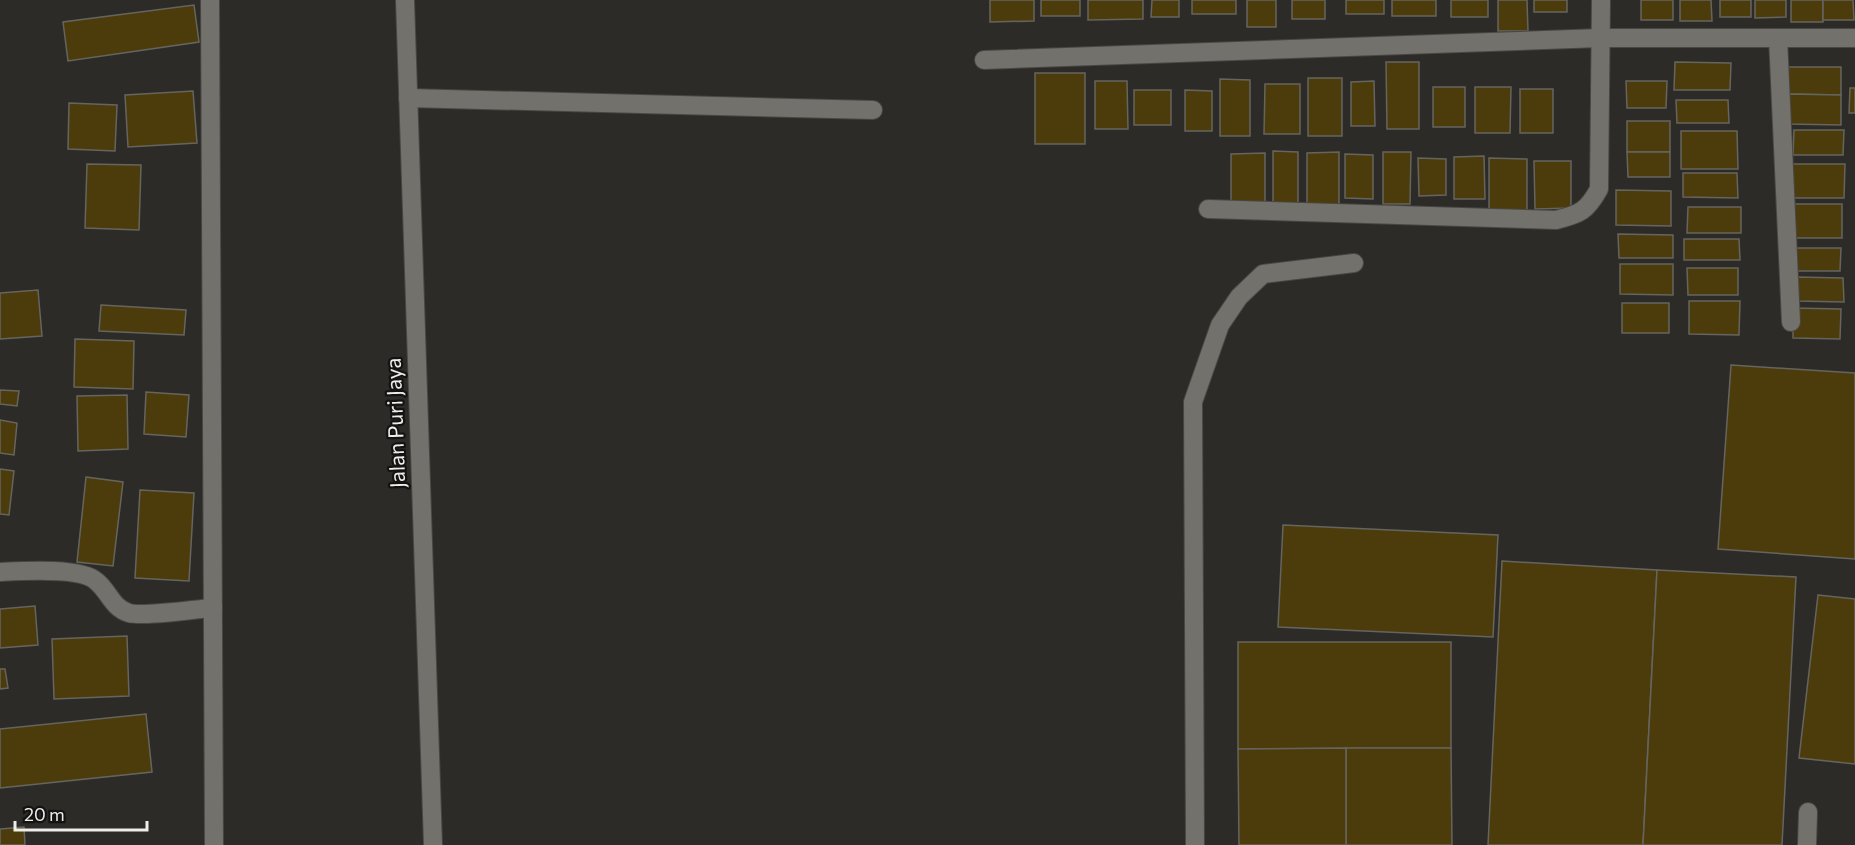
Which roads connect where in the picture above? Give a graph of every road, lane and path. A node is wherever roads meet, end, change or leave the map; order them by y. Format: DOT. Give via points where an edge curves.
graph roads {
  1 [pos="210,0"];
  2 [pos="405,0"];
  3 [pos="1601,0"];
  4 [pos="1600,38"];
  5 [pos="1855,38"];
  6 [pos="1778,39"];
  7 [pos="984,60"];
  8 [pos="408,98"];
  9 [pos="873,110"];
  10 [pos="1208,209"];
  11 [pos="1354,263"];
  12 [pos="1791,322"];
  13 [pos="0,572"];
  14 [pos="213,608"];
  15 [pos="1808,812"];
  16 [pos="214,845"];
  17 [pos="433,845"];
  18 [pos="1195,845"];
  19 [pos="1806,845"];
  1 -- 14 [label="street"];
  2 -- 8 [label="street, Jalan Puri Jaya"];
  3 -- 4 [label="street"];
  4 -- 6 [label="street"];
  4 -- 7 [label="street"];
  4 -- 10 [label="street" via="1599,189 1590,206 1576,215 1556,220"];
  5 -- 6 [label="street"];
  6 -- 12 [label="street"];
  8 -- 9 [label="street"];
  8 -- 17 [label="street, Jalan Puri Jaya"];
  11 -- 18 [label="street" via="1263,274 1239,297 1220,325 1193,402"];
  13 -- 14 [label="street" via="81,573 96,580 119,609 132,614"];
  14 -- 16 [label="street"];
  15 -- 19 [label="street"];
}
